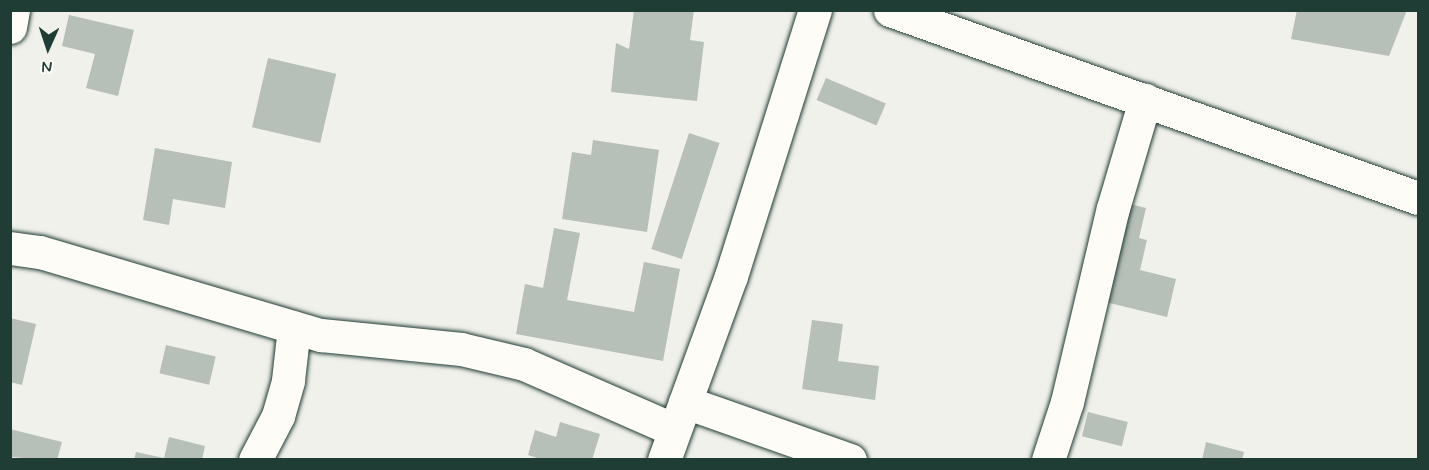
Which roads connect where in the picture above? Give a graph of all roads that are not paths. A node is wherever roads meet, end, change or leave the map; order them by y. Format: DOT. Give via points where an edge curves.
graph roads {
  1 [pos="13,10"];
  2 [pos="815,10"];
  3 [pos="890,10"];
  4 [pos="10,27"];
  5 [pos="1145,100"];
  6 [pos="1419,198"];
  7 [pos="10,248"];
  8 [pos="294,327"];
  9 [pos="674,430"];
  10 [pos="255,459"];
  11 [pos="850,459"];
  12 [pos="1048,459"];
  1 -- 4 [label="street"];
  2 -- 9 [label="street" via="731,276"];
  3 -- 5 [label="street"];
  5 -- 6 [label="street"];
  5 -- 12 [label="street" via="1113,208 1067,402"];
  7 -- 8 [label="street" via="40,252"];
  8 -- 9 [label="street" via="321,335 461,350 524,363"];
  8 -- 10 [label="street" via="288,380 278,416"];
  9 -- 11 [label="street"];
}
